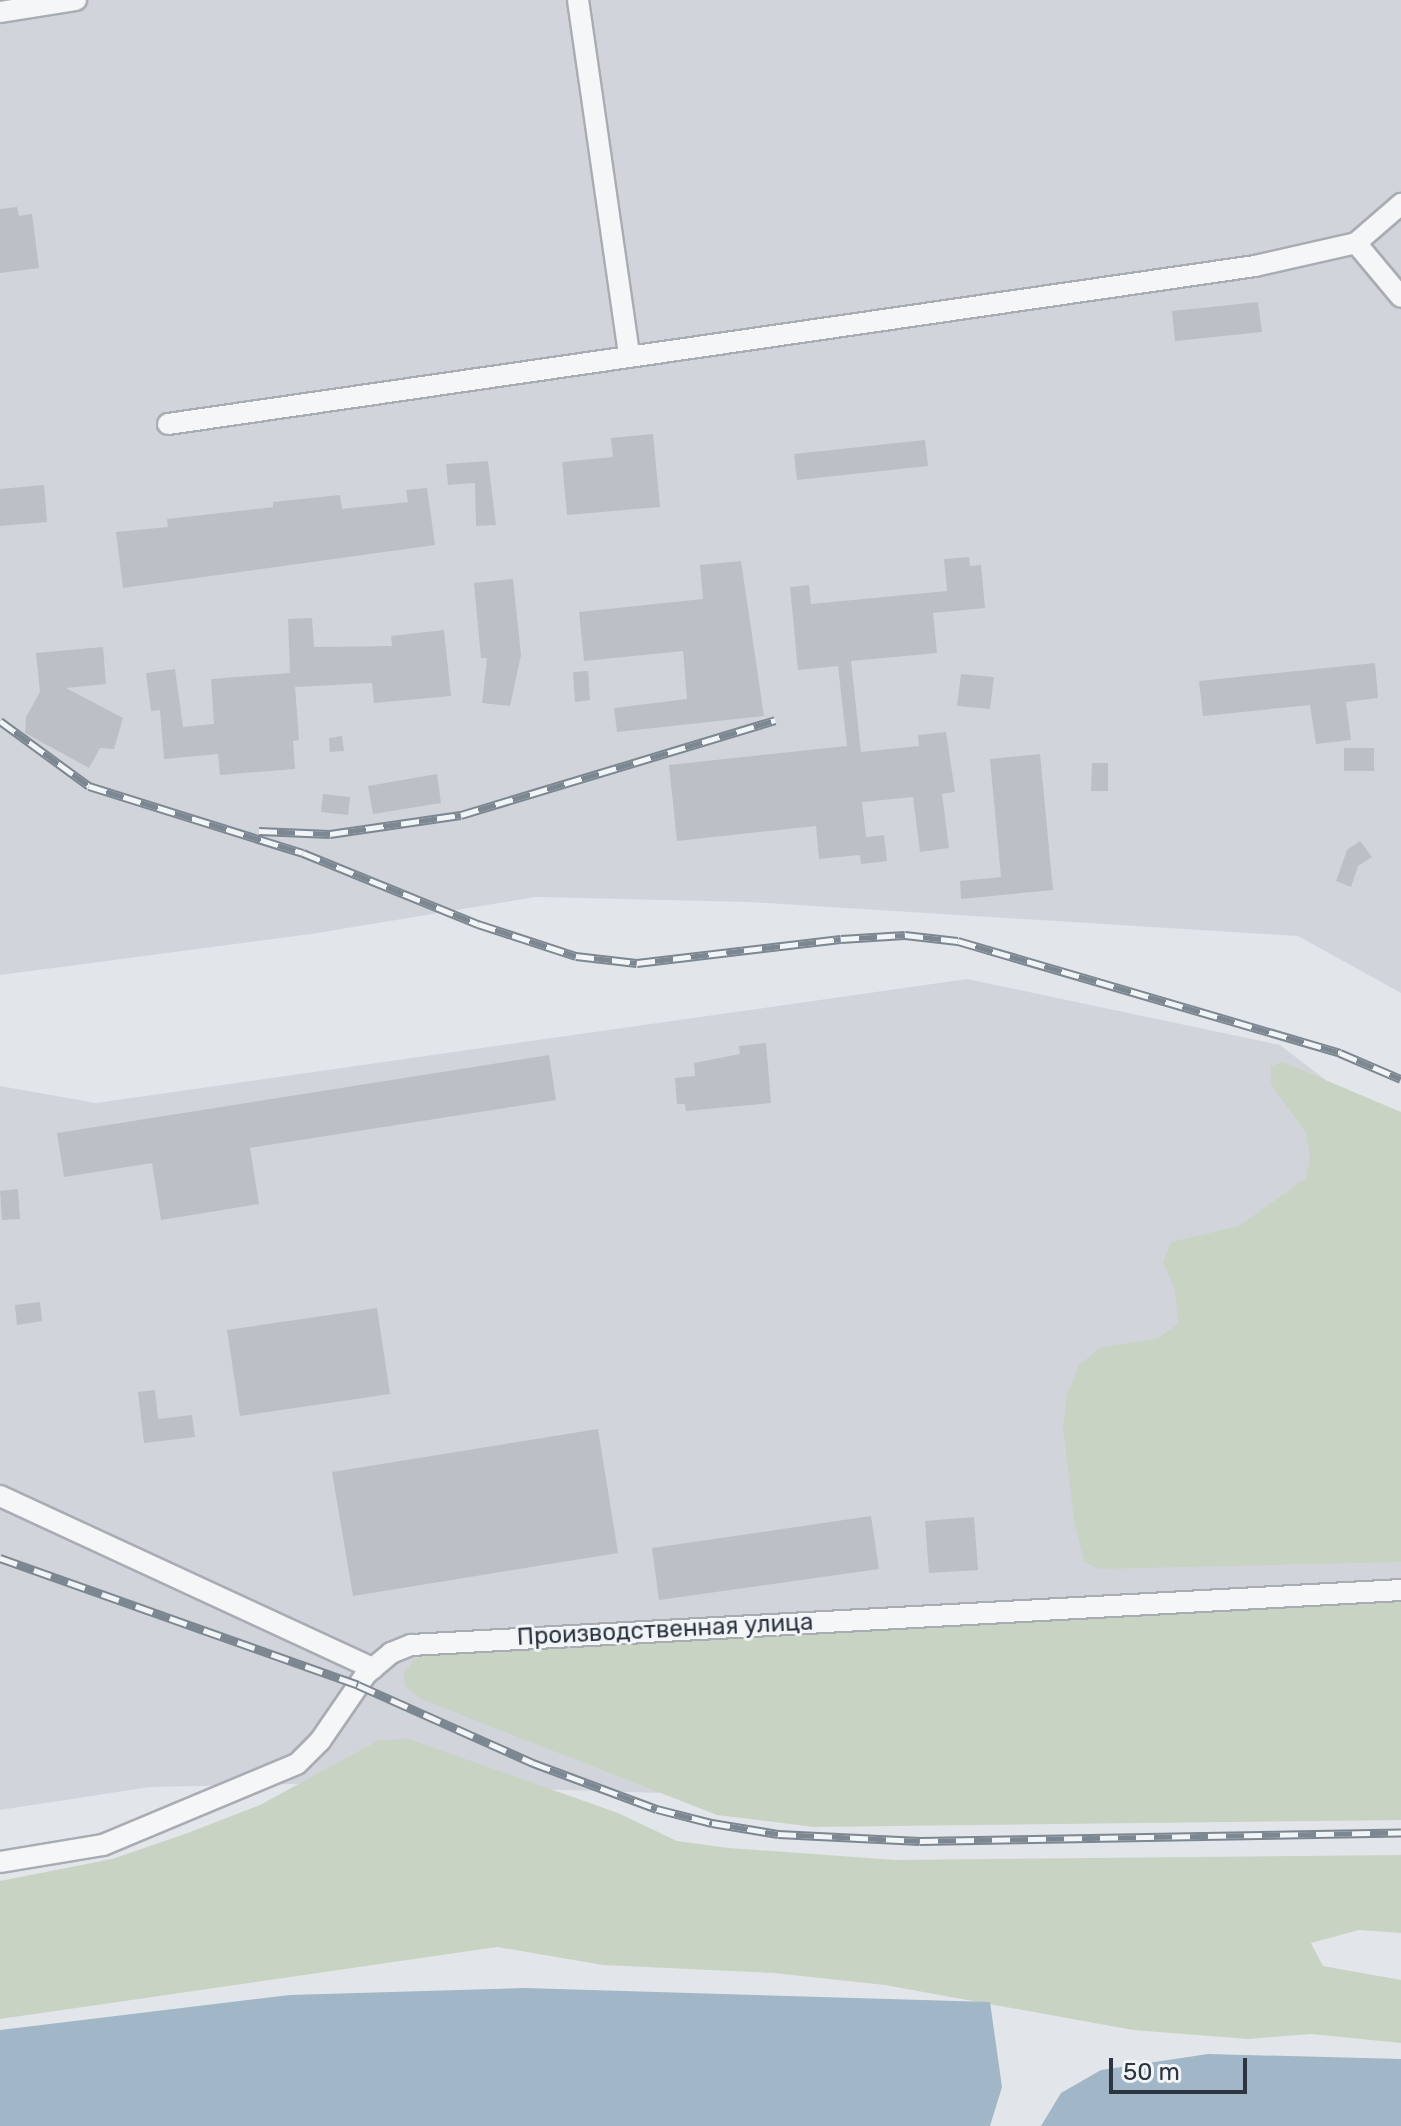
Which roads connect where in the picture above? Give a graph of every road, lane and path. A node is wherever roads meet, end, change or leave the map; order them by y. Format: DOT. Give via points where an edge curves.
graph roads {
  1 [pos="76,0"];
  2 [pos="578,0"];
  3 [pos="0,12"];
  4 [pos="1401,204"];
  5 [pos="1356,243"];
  6 [pos="1401,297"];
  7 [pos="629,356"];
  8 [pos="168,424"];
  9 [pos="0,1496"];
  10 [pos="1401,1590"];
  11 [pos="373,1668"];
  12 [pos="0,1862"];
  1 -- 3 [label="street"];
  2 -- 7 [label="street"];
  4 -- 5 [label="street"];
  5 -- 6 [label="street"];
  5 -- 7 [label="street" via="1255,266"];
  7 -- 8 [label="street"];
  9 -- 11 [label="street"];
  10 -- 11 [label="street, Производственная улица" via="444,1642 411,1645"];
  11 -- 12 [label="street, Производственная улица" via="297,1764 103,1845"];
}
